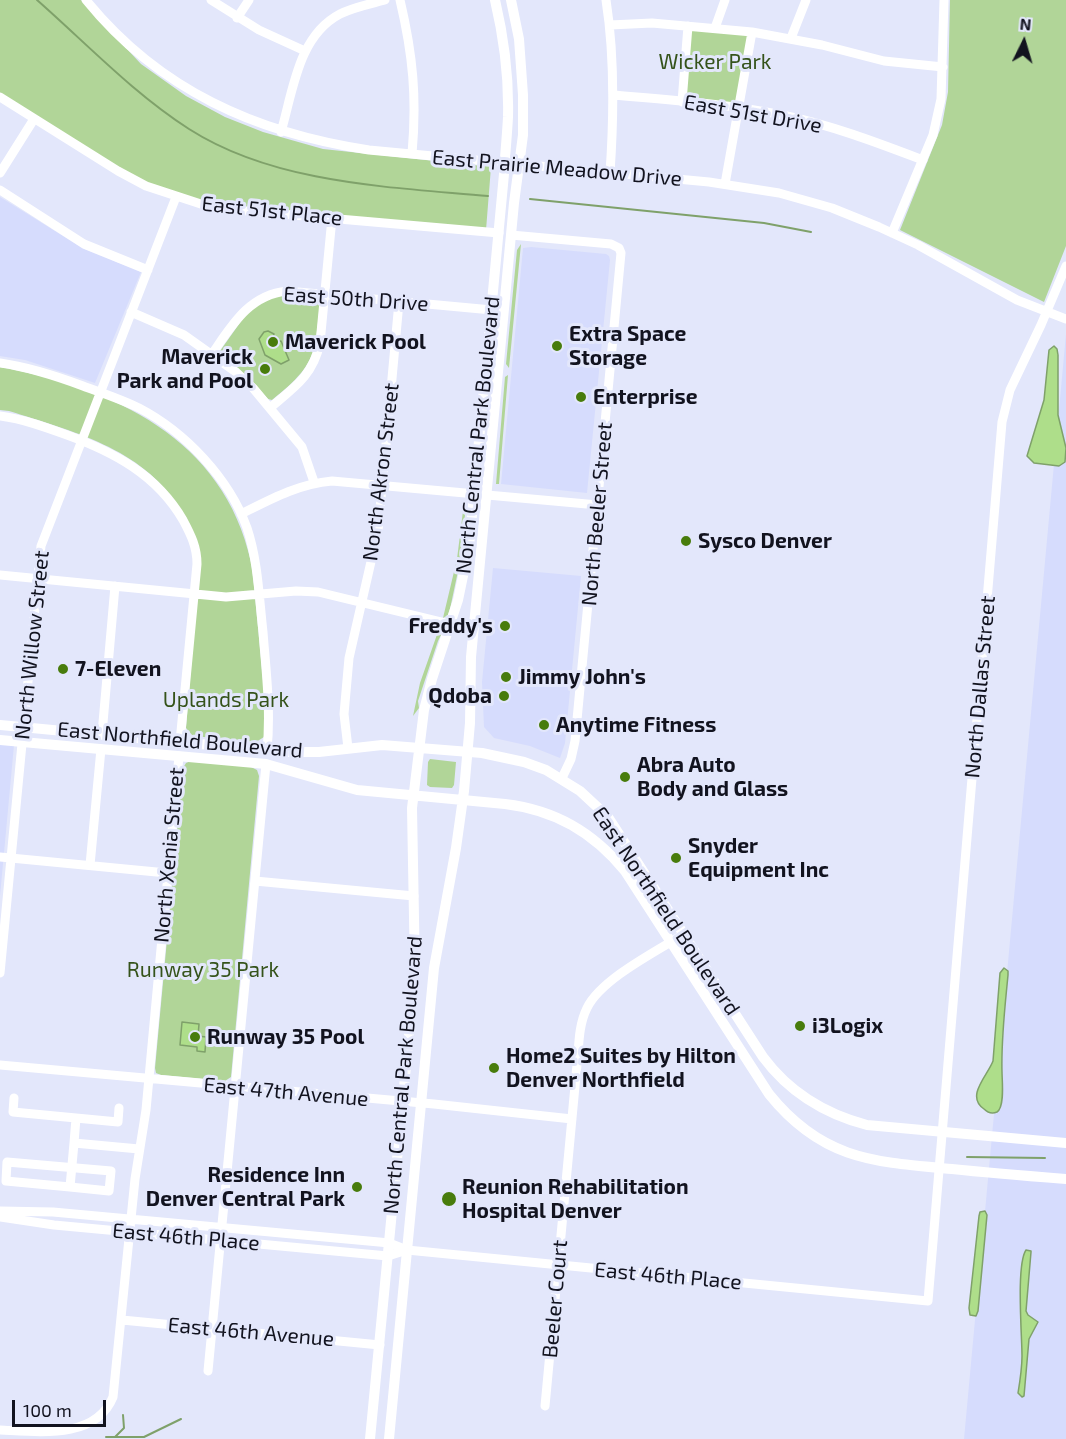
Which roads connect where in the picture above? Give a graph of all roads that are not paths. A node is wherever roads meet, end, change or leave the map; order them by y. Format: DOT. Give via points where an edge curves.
graph roads {
  1 [pos="86,0"];
  2 [pos="211,0"];
  3 [pos="249,0"];
  4 [pos="385,0"];
  5 [pos="400,0"];
  6 [pos="495,0"];
  7 [pos="511,0"];
  8 [pos="606,0"];
  9 [pos="725,0"];
  10 [pos="806,0"];
  11 [pos="944,0"];
  12 [pos="237,18"];
  13 [pos="610,25"];
  14 [pos="688,26"];
  15 [pos="715,28"];
  16 [pos="752,32"];
  17 [pos="791,38"];
  18 [pos="305,51"];
  19 [pos="943,67"];
  20 [pos="613,95"];
  21 [pos="0,97"];
  22 [pos="682,102"];
  23 [pos="739,108"];
  24 [pos="34,119"];
  25 [pos="281,132"];
  26 [pos="412,154"];
  27 [pos="922,160"];
  28 [pos="505,162"];
  29 [pos="520,164"];
  30 [pos="610,172"];
  31 [pos="0,173"];
  32 [pos="725,184"];
  33 [pos="0,190"];
  34 [pos="176,197"];
  35 [pos="332,218"];
  36 [pos="892,232"];
  37 [pos="499,233"];
  38 [pos="512,235"];
  39 [pos="1066,266"];
  40 [pos="148,270"];
  41 [pos="325,295"];
  42 [pos="399,302"];
  43 [pos="492,310"];
  44 [pos="131,312"];
  45 [pos="1047,313"];
  46 [pos="1066,320"];
  47 [pos="212,354"];
  48 [pos="0,363"];
  49 [pos="100,392"];
  50 [pos="271,407"];
  51 [pos="0,416"];
  52 [pos="82,441"];
  53 [pos="314,482"];
  54 [pos="382,485"];
  55 [pos="474,493"];
  56 [pos="487,494"];
  57 [pos="598,505"];
  58 [pos="241,514"];
  59 [pos="0,575"];
  60 [pos="37,579"];
  61 [pos="116,586"];
  62 [pos="194,594"];
  63 [pos="259,595"];
  64 [pos="362,602"];
  65 [pos="450,624"];
  66 [pos="0,725"];
  67 [pos="22,727"];
  68 [pos="102,734"];
  69 [pos="0,740"];
  70 [pos="21,742"];
  71 [pos="180,742"];
  72 [pos="420,747"];
  73 [pos="348,748"];
  74 [pos="101,749"];
  75 [pos="267,750"];
  76 [pos="467,752"];
  77 [pos="179,756"];
  78 [pos="266,764"];
  79 [pos="562,778"];
  80 [pos="414,795"];
  81 [pos="462,800"];
  82 [pos="0,857"];
  83 [pos="11,858"];
  84 [pos="90,865"];
  85 [pos="167,873"];
  86 [pos="255,880"];
  87 [pos="414,896"];
  88 [pos="684,934"];
  89 [pos="671,942"];
  90 [pos="0,973"];
  91 [pos="0,1065"];
  92 [pos="148,1079"];
  93 [pos="235,1087"];
  94 [pos="14,1098"];
  95 [pos="403,1102"];
  96 [pos="421,1103"];
  97 [pos="119,1107"];
  98 [pos="76,1118"];
  99 [pos="572,1119"];
  100 [pos="943,1133"];
  101 [pos="74,1143"];
  102 [pos="1066,1143"];
  103 [pos="139,1149"];
  104 [pos="72,1167"];
  105 [pos="940,1168"];
  106 [pos="1066,1179"];
  107 [pos="70,1187"];
  108 [pos="0,1211"];
  109 [pos="0,1217"];
  110 [pos="131,1220"];
  111 [pos="222,1228"];
  112 [pos="130,1232"];
  113 [pos="221,1240"];
  114 [pos="389,1243"];
  115 [pos="407,1250"];
  116 [pos="388,1256"];
  117 [pos="558,1266"];
  118 [pos="122,1320"];
  119 [pos="212,1328"];
  120 [pos="380,1345"];
  121 [pos="397,1359"];
  122 [pos="208,1371"];
  123 [pos="545,1406"];
  124 [pos="0,1430"];
  125 [pos="370,1439"];
  126 [pos="389,1439"];
  1 -- 25 [label="street, East Prairie Meadow Drive" via="135,52 187,90"];
  2 -- 12 [label="street"];
  3 -- 12 [label="street"];
  4 -- 18 [label="street" via="340,15 319,29"];
  5 -- 26 [label="street" via="413,70"];
  6 -- 28 [label="main road, North Central Park Boulevard" via="506,69"];
  7 -- 29 [label="main road, North Central Park Boulevard" via="523,82"];
  8 -- 13 [label="street"];
  9 -- 15 [label="street"];
  10 -- 17 [label="street"];
  11 -- 19 [label="street"];
  12 -- 18 [label="street"];
  13 -- 14 [label="street"];
  13 -- 20 [label="street"];
  14 -- 15 [label="street"];
  14 -- 22 [label="street"];
  15 -- 16 [label="street"];
  16 -- 17 [label="street"];
  16 -- 23 [label="street"];
  17 -- 19 [label="street" via="884,61"];
  18 -- 25 [label="street"];
  19 -- 27 [label="street" via="933,135"];
  20 -- 22 [label="street, East 51st Drive"];
  20 -- 30 [label="street"];
  21 -- 24 [label="street, East 51st Place"];
  22 -- 23 [label="street, East 51st Drive"];
  23 -- 27 [label="street, East 51st Drive" via="828,126"];
  23 -- 32 [label="street"];
  24 -- 31 [label="street"];
  24 -- 34 [label="street, East 51st Place" via="118,171"];
  25 -- 26 [label="street, East Prairie Meadow Drive" via="336,145"];
  26 -- 28 [label="street, East Prairie Meadow Drive"];
  27 -- 36 [label="street"];
  28 -- 29 [label="street, East Prairie Meadow Drive"];
  28 -- 37 [label="main road, North Central Park Boulevard"];
  29 -- 30 [label="street, East Prairie Meadow Drive"];
  29 -- 38 [label="main road, North Central Park Boulevard"];
  30 -- 32 [label="street, East Prairie Meadow Drive"];
  32 -- 36 [label="street, East Prairie Meadow Drive" via="809,201"];
  33 -- 40 [label="street" via="84,244"];
  34 -- 35 [label="street, East 51st Place" via="213,208"];
  34 -- 40 [label="street, North Willow Street"];
  35 -- 37 [label="street, East 51st Place"];
  35 -- 41 [label="street"];
  36 -- 45 [label="street, East Prairie Meadow Drive"];
  37 -- 43 [label="main road, North Central Park Boulevard"];
  38 -- 56 [label="main road, North Central Park Boulevard"];
  38 -- 57 [label="street, North Beeler Street" via="611,244 619,248"];
  39 -- 45 [label="street, North Dallas Street"];
  40 -- 44 [label="street, North Willow Street"];
  41 -- 42 [label="street, East 50th Drive"];
  41 -- 47 [label="street, East 50th Drive" via="287,291 258,299 237,318"];
  41 -- 50 [label="street" via="321,343 314,363 302,380"];
  42 -- 43 [label="street, East 50th Drive"];
  42 -- 54 [label="street, North Akron Street"];
  43 -- 55 [label="main road, North Central Park Boulevard"];
  44 -- 47 [label="street" via="184,335"];
  44 -- 49 [label="street, North Willow Street"];
  45 -- 46 [label="street, East Prairie Meadow Drive"];
  45 -- 100 [label="street, North Dallas Street" via="1010,390 1002,422"];
  47 -- 50 [label="street"];
  48 -- 49 [label="street" via="49,374"];
  49 -- 52 [label="street, North Willow Street"];
  49 -- 58 [label="street" via="159,420 200,455"];
  50 -- 53 [label="street" via="302,447"];
  51 -- 52 [label="street, North Xenia Street" via="31,422"];
  52 -- 60 [label="street, North Willow Street" via="42,540"];
  52 -- 62 [label="street, North Xenia Street" via="134,466 175,508 195,547"];
  53 -- 54 [label="street"];
  53 -- 58 [label="street"];
  54 -- 55 [label="street"];
  54 -- 64 [label="street, North Akron Street" via="376,539"];
  55 -- 56 [label="street"];
  55 -- 65 [label="main road, North Central Park Boulevard" via="467,558"];
  56 -- 57 [label="street"];
  56 -- 76 [label="main road, North Central Park Boulevard" via="471,657"];
  57 -- 79 [label="street, North Beeler Street" via="575,741"];
  58 -- 63 [label="street" via="252,549"];
  59 -- 60 [label="street"];
  60 -- 61 [label="street"];
  60 -- 67 [label="street, North Willow Street"];
  61 -- 62 [label="street"];
  61 -- 68 [label="street"];
  62 -- 63 [label="street"];
  62 -- 71 [label="street, North Xenia Street"];
  63 -- 64 [label="street" via="318,592"];
  63 -- 75 [label="street" via="270,709"];
  64 -- 65 [label="street"];
  64 -- 73 [label="street, North Akron Street" via="349,658 344,714"];
  65 -- 72 [label="main road, North Central Park Boulevard" via="427,696"];
  66 -- 67 [label="main road, East Northfield Boulevard"];
  67 -- 68 [label="main road, East Northfield Boulevard"];
  67 -- 70 [label="street, North Willow Street"];
  68 -- 71 [label="main road, East Northfield Boulevard"];
  69 -- 70 [label="main road, East Northfield Boulevard"];
  70 -- 74 [label="main road, East Northfield Boulevard"];
  70 -- 83 [label="street, North Willow Street"];
  71 -- 75 [label="main road, East Northfield Boulevard"];
  72 -- 73 [label="main road, East Northfield Boulevard"];
  72 -- 76 [label="main road, East Northfield Boulevard"];
  72 -- 80 [label="main road, North Central Park Boulevard"];
  73 -- 75 [label="main road, East Northfield Boulevard" via="302,753"];
  74 -- 77 [label="main road, East Northfield Boulevard"];
  74 -- 84 [label="street"];
  76 -- 79 [label="main road, East Northfield Boulevard" via="524,762"];
  76 -- 81 [label="main road, North Central Park Boulevard"];
  77 -- 78 [label="main road, East Northfield Boulevard"];
  77 -- 85 [label="street, North Xenia Street"];
  78 -- 80 [label="main road, East Northfield Boulevard" via="348,788"];
  78 -- 86 [label="street"];
  79 -- 88 [label="main road, East Northfield Boulevard" via="608,817"];
  80 -- 81 [label="main road, East Northfield Boulevard"];
  80 -- 87 [label="main road, North Central Park Boulevard"];
  81 -- 89 [label="main road, East Northfield Boulevard" via="537,810 583,831 625,871"];
  81 -- 96 [label="main road, North Central Park Boulevard" via="436,951"];
  82 -- 83 [label="street"];
  83 -- 84 [label="street"];
  83 -- 90 [label="street, North Willow Street"];
  84 -- 85 [label="street"];
  85 -- 92 [label="street, North Xenia Street"];
  86 -- 87 [label="street"];
  86 -- 93 [label="street"];
  87 -- 95 [label="main road, North Central Park Boulevard" via="415,964"];
  88 -- 89 [label="street, Beeler Court"];
  88 -- 100 [label="main road, East Northfield Boulevard" via="763,1056 796,1092 827,1111 857,1122"];
  89 -- 99 [label="street, Beeler Court" via="605,985 587,1007 581,1025"];
  89 -- 105 [label="main road, East Northfield Boulevard" via="770,1094 794,1120 844,1152 893,1164"];
  91 -- 92 [label="street, East 47th Avenue"];
  92 -- 93 [label="street, East 47th Avenue"];
  92 -- 103 [label="street, North Xenia Street"];
  93 -- 95 [label="street, East 47th Avenue"];
  93 -- 111 [label="street"];
  94 -- 98 [label="street" via="13,1112"];
  95 -- 96 [label="street, East 47th Avenue"];
  95 -- 114 [label="main road, North Central Park Boulevard"];
  96 -- 99 [label="street, East 47th Avenue"];
  96 -- 115 [label="main road, North Central Park Boulevard"];
  97 -- 98 [label="street" via="118,1122"];
  98 -- 101 [label="street"];
  99 -- 117 [label="street, Beeler Court"];
  100 -- 102 [label="main road"];
  100 -- 105 [label="street"];
  101 -- 103 [label="street"];
  101 -- 104 [label="street"];
  103 -- 110 [label="street, North Xenia Street"];
  104 -- 107 [label="street"];
  104 -- 107 [label="street" via="111,1171 109,1191"];
  104 -- 107 [label="street" via="7,1161 6,1181"];
  105 -- 106 [label="main road"];
  105 -- 117 [label="street, East 46th Place" via="928,1301"];
  108 -- 110 [label="street, East 46th Place"];
  109 -- 112 [label="street, East 46th Place"];
  110 -- 111 [label="street, East 46th Place"];
  110 -- 112 [label="street, North Xenia Street"];
  111 -- 113 [label="street"];
  111 -- 114 [label="street, East 46th Place"];
  112 -- 113 [label="street, East 46th Place"];
  112 -- 118 [label="street, North Xenia Street"];
  113 -- 116 [label="street, East 46th Place"];
  113 -- 119 [label="street"];
  114 -- 115 [label="street, East 46th Place"];
  114 -- 116 [label="main road, North Central Park Boulevard"];
  115 -- 116 [label="street, East 46th Place"];
  115 -- 117 [label="street, East 46th Place"];
  115 -- 121 [label="main road, North Central Park Boulevard"];
  116 -- 120 [label="main road, North Central Park Boulevard"];
  117 -- 123 [label="street, Beeler Court"];
  118 -- 119 [label="street, East 46th Avenue"];
  118 -- 124 [label="street, North Xenia Street" via="114,1393 103,1417 75,1432"];
  119 -- 120 [label="street, East 46th Avenue"];
  119 -- 122 [label="street"];
  120 -- 121 [label="main road"];
  120 -- 125 [label="main road, North Central Park Boulevard"];
  121 -- 126 [label="main road, North Central Park Boulevard"];
}
